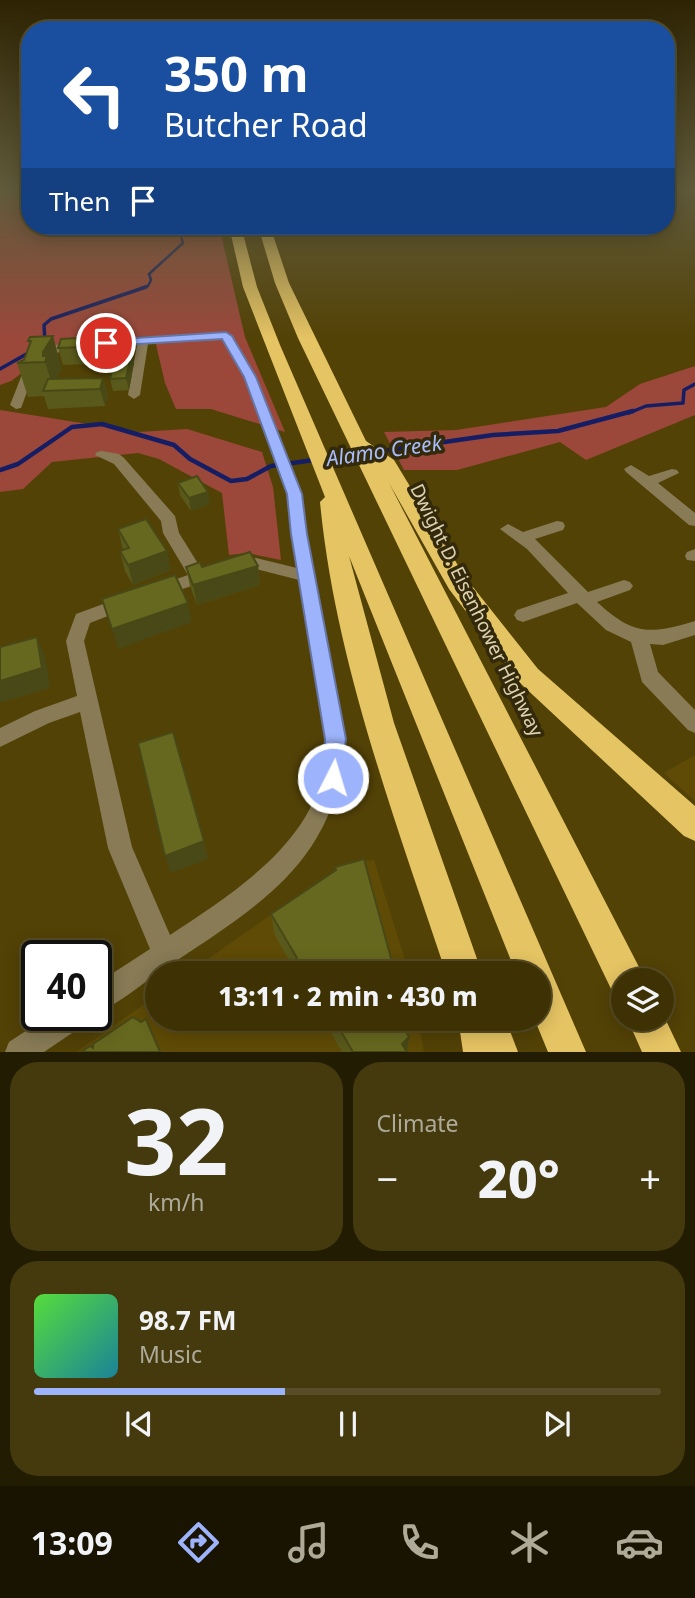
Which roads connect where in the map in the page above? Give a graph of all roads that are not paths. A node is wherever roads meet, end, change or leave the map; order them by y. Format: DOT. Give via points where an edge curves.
graph roads {
  1 [pos="239,240"];
  2 [pos="269,240"];
  3 [pos="144,341"];
  4 [pos="134,396"];
  5 [pos="16,405"];
  6 [pos="102,456"];
  7 [pos="372,457"];
  8 [pos="631,469"];
  9 [pos="672,473"];
  10 [pos="326,477"];
  11 [pos="647,482"];
  12 [pos="695,521"];
  13 [pos="557,526"];
  14 [pos="307,575"];
  15 [pos="199,578"];
  16 [pos="624,586"];
  17 [pos="583,597"];
  18 [pos="523,615"];
  19 [pos="695,628"];
  20 [pos="640,639"];
  21 [pos="87,701"];
  22 [pos="695,724"];
  23 [pos="0,738"];
  24 [pos="695,826"];
  25 [pos="165,954"];
  26 [pos="460,961"];
  27 [pos="529,961"];
  28 [pos="620,968"];
  29 [pos="112,989"];
  30 [pos="551,1015"];
  31 [pos="50,1031"];
  32 [pos="478,1031"];
  33 [pos="490,1031"];
  34 [pos="652,1031"];
  35 [pos="19,1052"];
  36 [pos="482,1052"];
  37 [pos="499,1052"];
  38 [pos="566,1052"];
  39 [pos="662,1052"];
  1 -- 10 [label="highway" via="258,312"];
  2 -- 7 [label="highway, Dwight D. Eisenhower Highway" via="293,309"];
  3 -- 4 [label="street"];
  3 -- 5 [label="street" via="58,347 37,363 23,383"];
  3 -- 14 [label="street" via="226,336 250,377 292,486"];
  6 -- 15 [label="street" via="119,461 169,520 171,533"];
  7 -- 24 [label="highway" via="457,583 529,676"];
  7 -- 28 [label="highway, Dwight D. Eisenhower Highway"];
  8 -- 11 [label="street"];
  9 -- 11 [label="street"];
  10 -- 26 [label="highway" via="334,545 371,695"];
  10 -- 27 [label="highway"];
  11 -- 12 [label="street"];
  13 -- 17 [label="street" via="516,533"];
  14 -- 15 [label="street" via="288,575 262,562"];
  14 -- 25 [label="street" via="336,739 336,760 326,797 313,828 284,866 251,895"];
  15 -- 21 [label="street" via="82,619 75,641"];
  16 -- 17 [label="street"];
  17 -- 18 [label="street"];
  17 -- 20 [label="street" via="618,631"];
  19 -- 20 [label="street" via="674,638"];
  20 -- 22 [label="street" via="649,676"];
  21 -- 23 [label="street"];
  21 -- 25 [label="street" via="120,848"];
  25 -- 29 [label="street"];
  30 -- 38 [label="highway"];
  31 -- 35 [label="street"];
  32 -- 36 [label="highway"];
  33 -- 37 [label="highway"];
  34 -- 39 [label="highway"];
}
